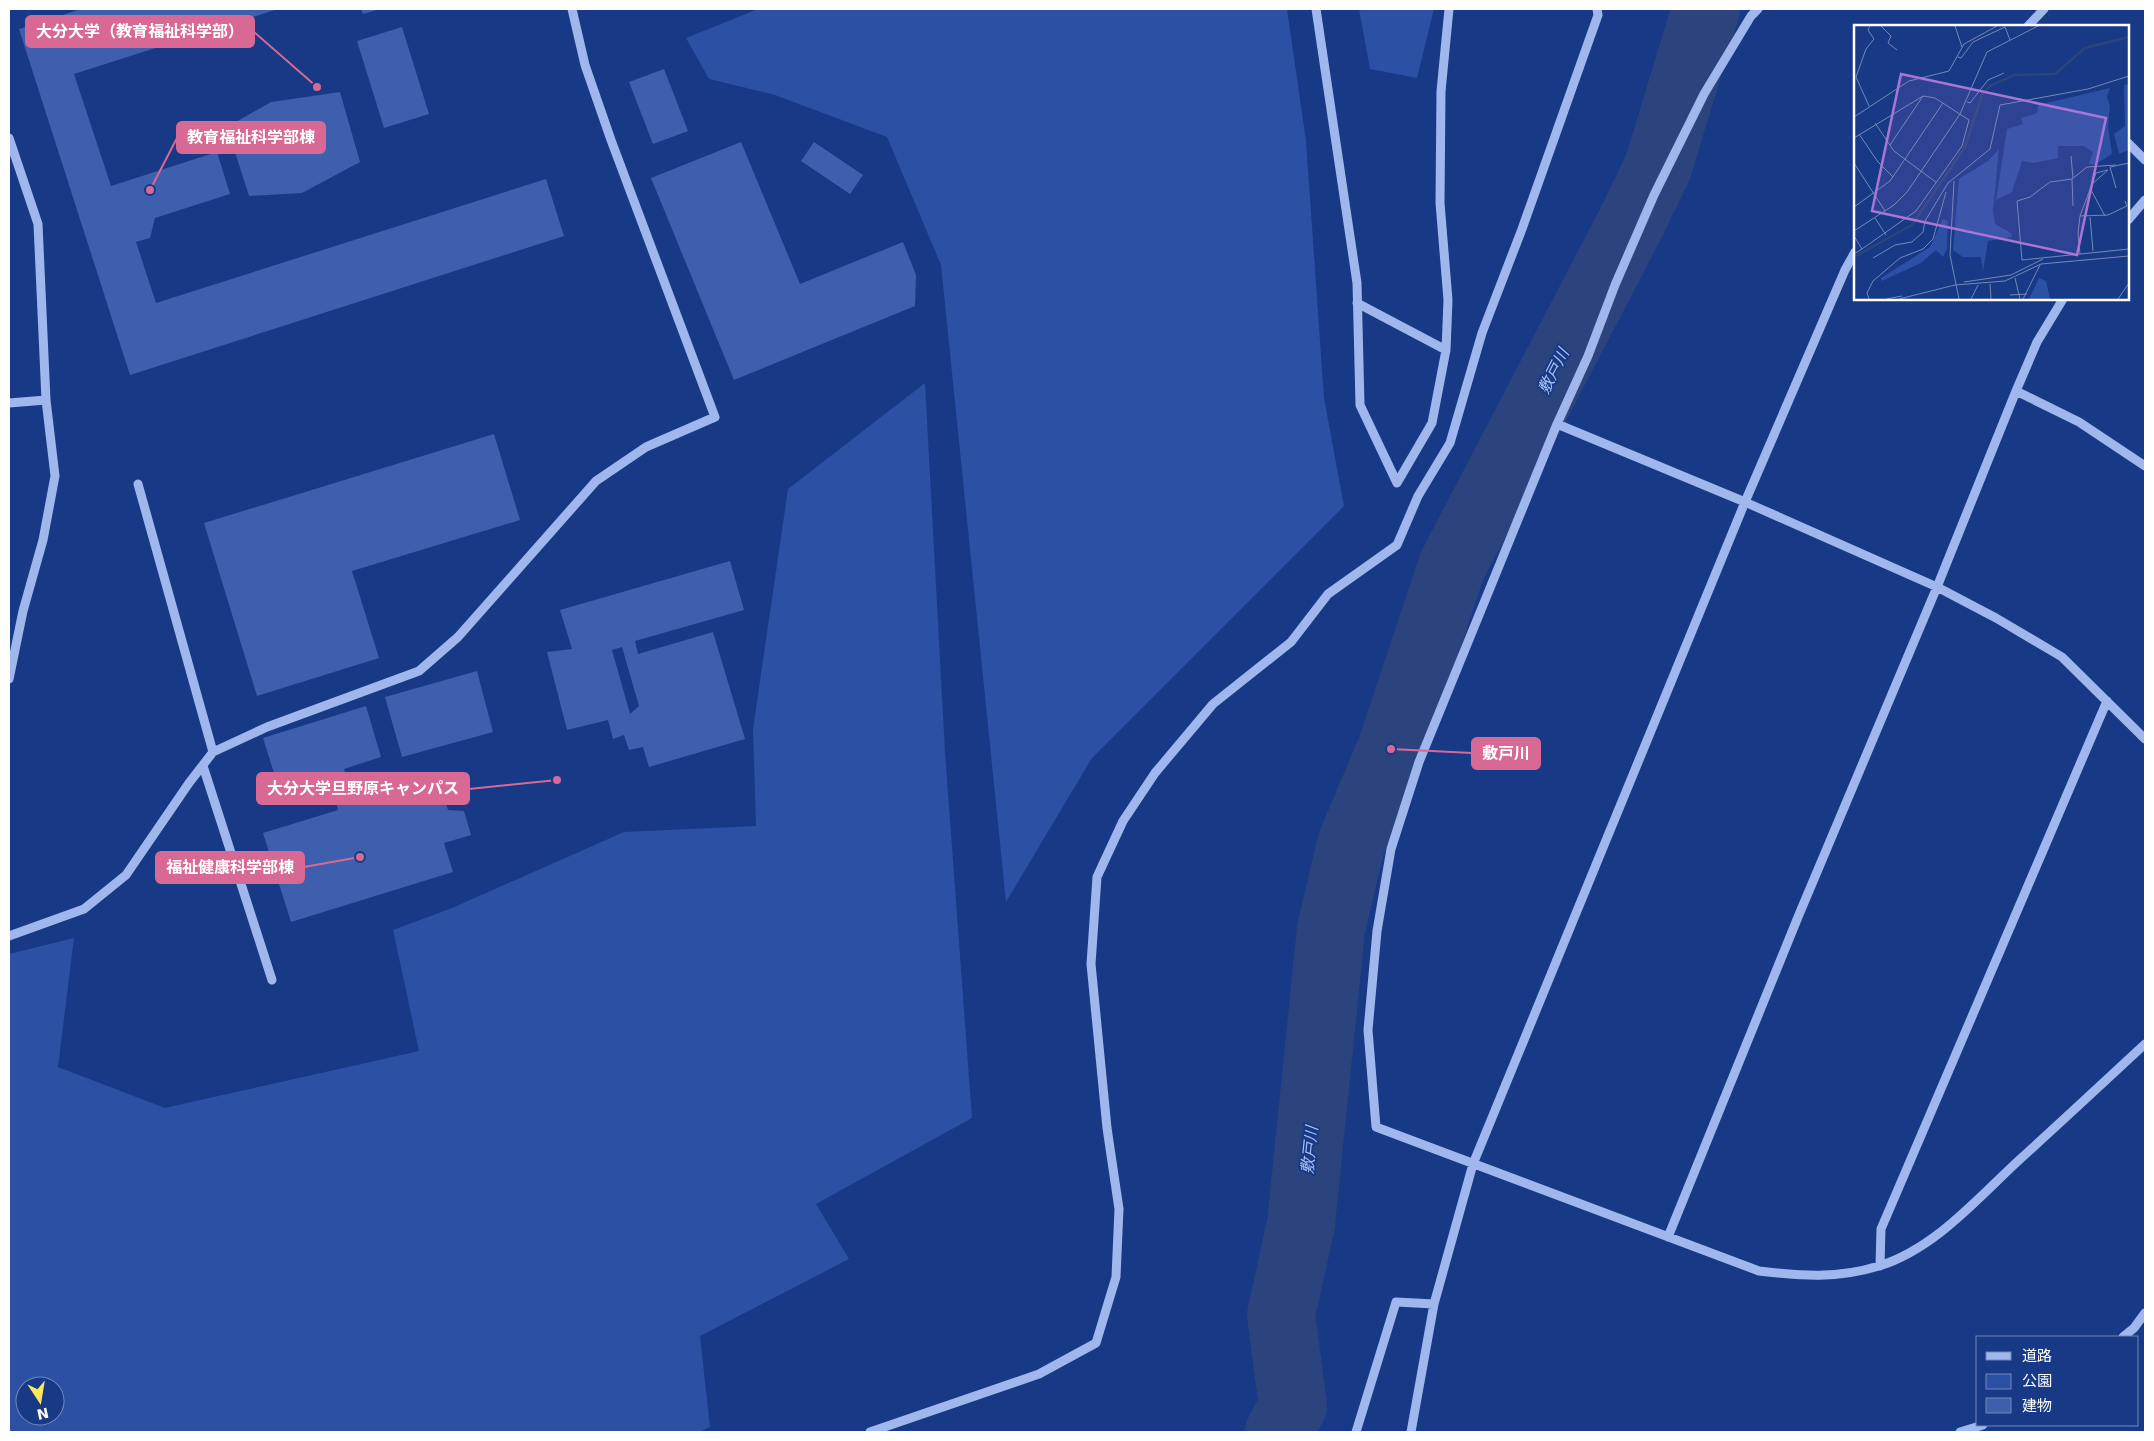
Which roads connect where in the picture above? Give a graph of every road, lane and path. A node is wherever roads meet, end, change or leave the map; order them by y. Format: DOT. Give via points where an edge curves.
graph roads {
  1 [pos="572,9"];
  2 [pos="1316,9"];
  3 [pos="1448,9"];
  4 [pos="1597,9"];
  5 [pos="1758,9"];
  6 [pos="2044,9"];
  7 [pos="2029,25"];
  8 [pos="9,138"];
  9 [pos="2129,144"];
  10 [pos="2145,160"];
  11 [pos="2145,200"];
  12 [pos="2129,219"];
  13 [pos="1854,254"];
  14 [pos="2062,300"];
  15 [pos="1357,304"];
  16 [pos="1446,350"];
  17 [pos="2016,391"];
  18 [pos="46,400"];
  19 [pos="9,403"];
  20 [pos="1557,424"];
  21 [pos="2145,466"];
  22 [pos="138,484"];
  23 [pos="1745,502"];
  24 [pos="1937,587"];
  25 [pos="9,679"];
  26 [pos="2106,701"];
  27 [pos="2145,739"];
  28 [pos="213,752"];
  29 [pos="203,766"];
  30 [pos="9,936"];
  31 [pos="272,980"];
  32 [pos="2145,1044"];
  33 [pos="1473,1164"];
  34 [pos="1668,1237"];
  35 [pos="1880,1266"];
  36 [pos="1434,1304"];
  37 [pos="2145,1313"];
  38 [pos="2124,1336"];
  39 [pos="1980,1426"];
  40 [pos="870,1432"];
  41 [pos="1356,1432"];
  42 [pos="1411,1432"];
  43 [pos="1960,1432"];
  1 -- 28 [label="street" via="585,65 611,140 715,417 646,447 596,481 458,637 419,671 267,727"];
  2 -- 15 [label="street" via="1357,283"];
  3 -- 16 [label="street" via="1441,100 1440,203 1448,300"];
  4 -- 40 [label="street" via="1598,15 1585,52 1482,333 1450,443 1418,496 1397,545 1328,594 1290,642 1213,704 1155,773 1123,821 1097,876 1091,964 1107,1128 1119,1210 1116,1277 1096,1343 1039,1374"];
  5 -- 20 [label="street" via="1704,94 1654,195"];
  6 -- 7 [label="street"];
  8 -- 18 [label="street" via="38,224"];
  9 -- 10 [label="street"];
  11 -- 12 [label="street"];
  13 -- 23 [label="street"];
  14 -- 17 [label="street" via="2037,342"];
  15 -- 16 [label="street"];
  15 -- 16 [label="street" via="1360,405 1397,483 1432,424"];
  17 -- 21 [label="street" via="2079,422"];
  17 -- 24 [label="street"];
  18 -- 19 [label="street"];
  18 -- 25 [label="street" via="55,476"];
  20 -- 23 [label="street"];
  20 -- 33 [label="street" via="1419,762 1390,849 1377,931 1368,1030 1376,1127"];
  22 -- 28 [label="street"];
  23 -- 24 [label="street"];
  23 -- 33 [label="street"];
  24 -- 26 [label="street" via="2062,657"];
  24 -- 34 [label="street"];
  26 -- 27 [label="street"];
  26 -- 35 [label="street" via="1881,1230"];
  28 -- 29 [label="street"];
  29 -- 30 [label="street" via="126,875 84,908"];
  29 -- 31 [label="street"];
  32 -- 35 [label="street" via="1954,1221 1914,1251"];
  33 -- 34 [label="street"];
  33 -- 36 [label="street"];
  34 -- 35 [label="street" via="1759,1271 1802,1276 1841,1275"];
  36 -- 41 [label="street" via="1396,1302"];
  36 -- 42 [label="street"];
  37 -- 38 [label="street"];
  39 -- 43 [label="street"];
}
